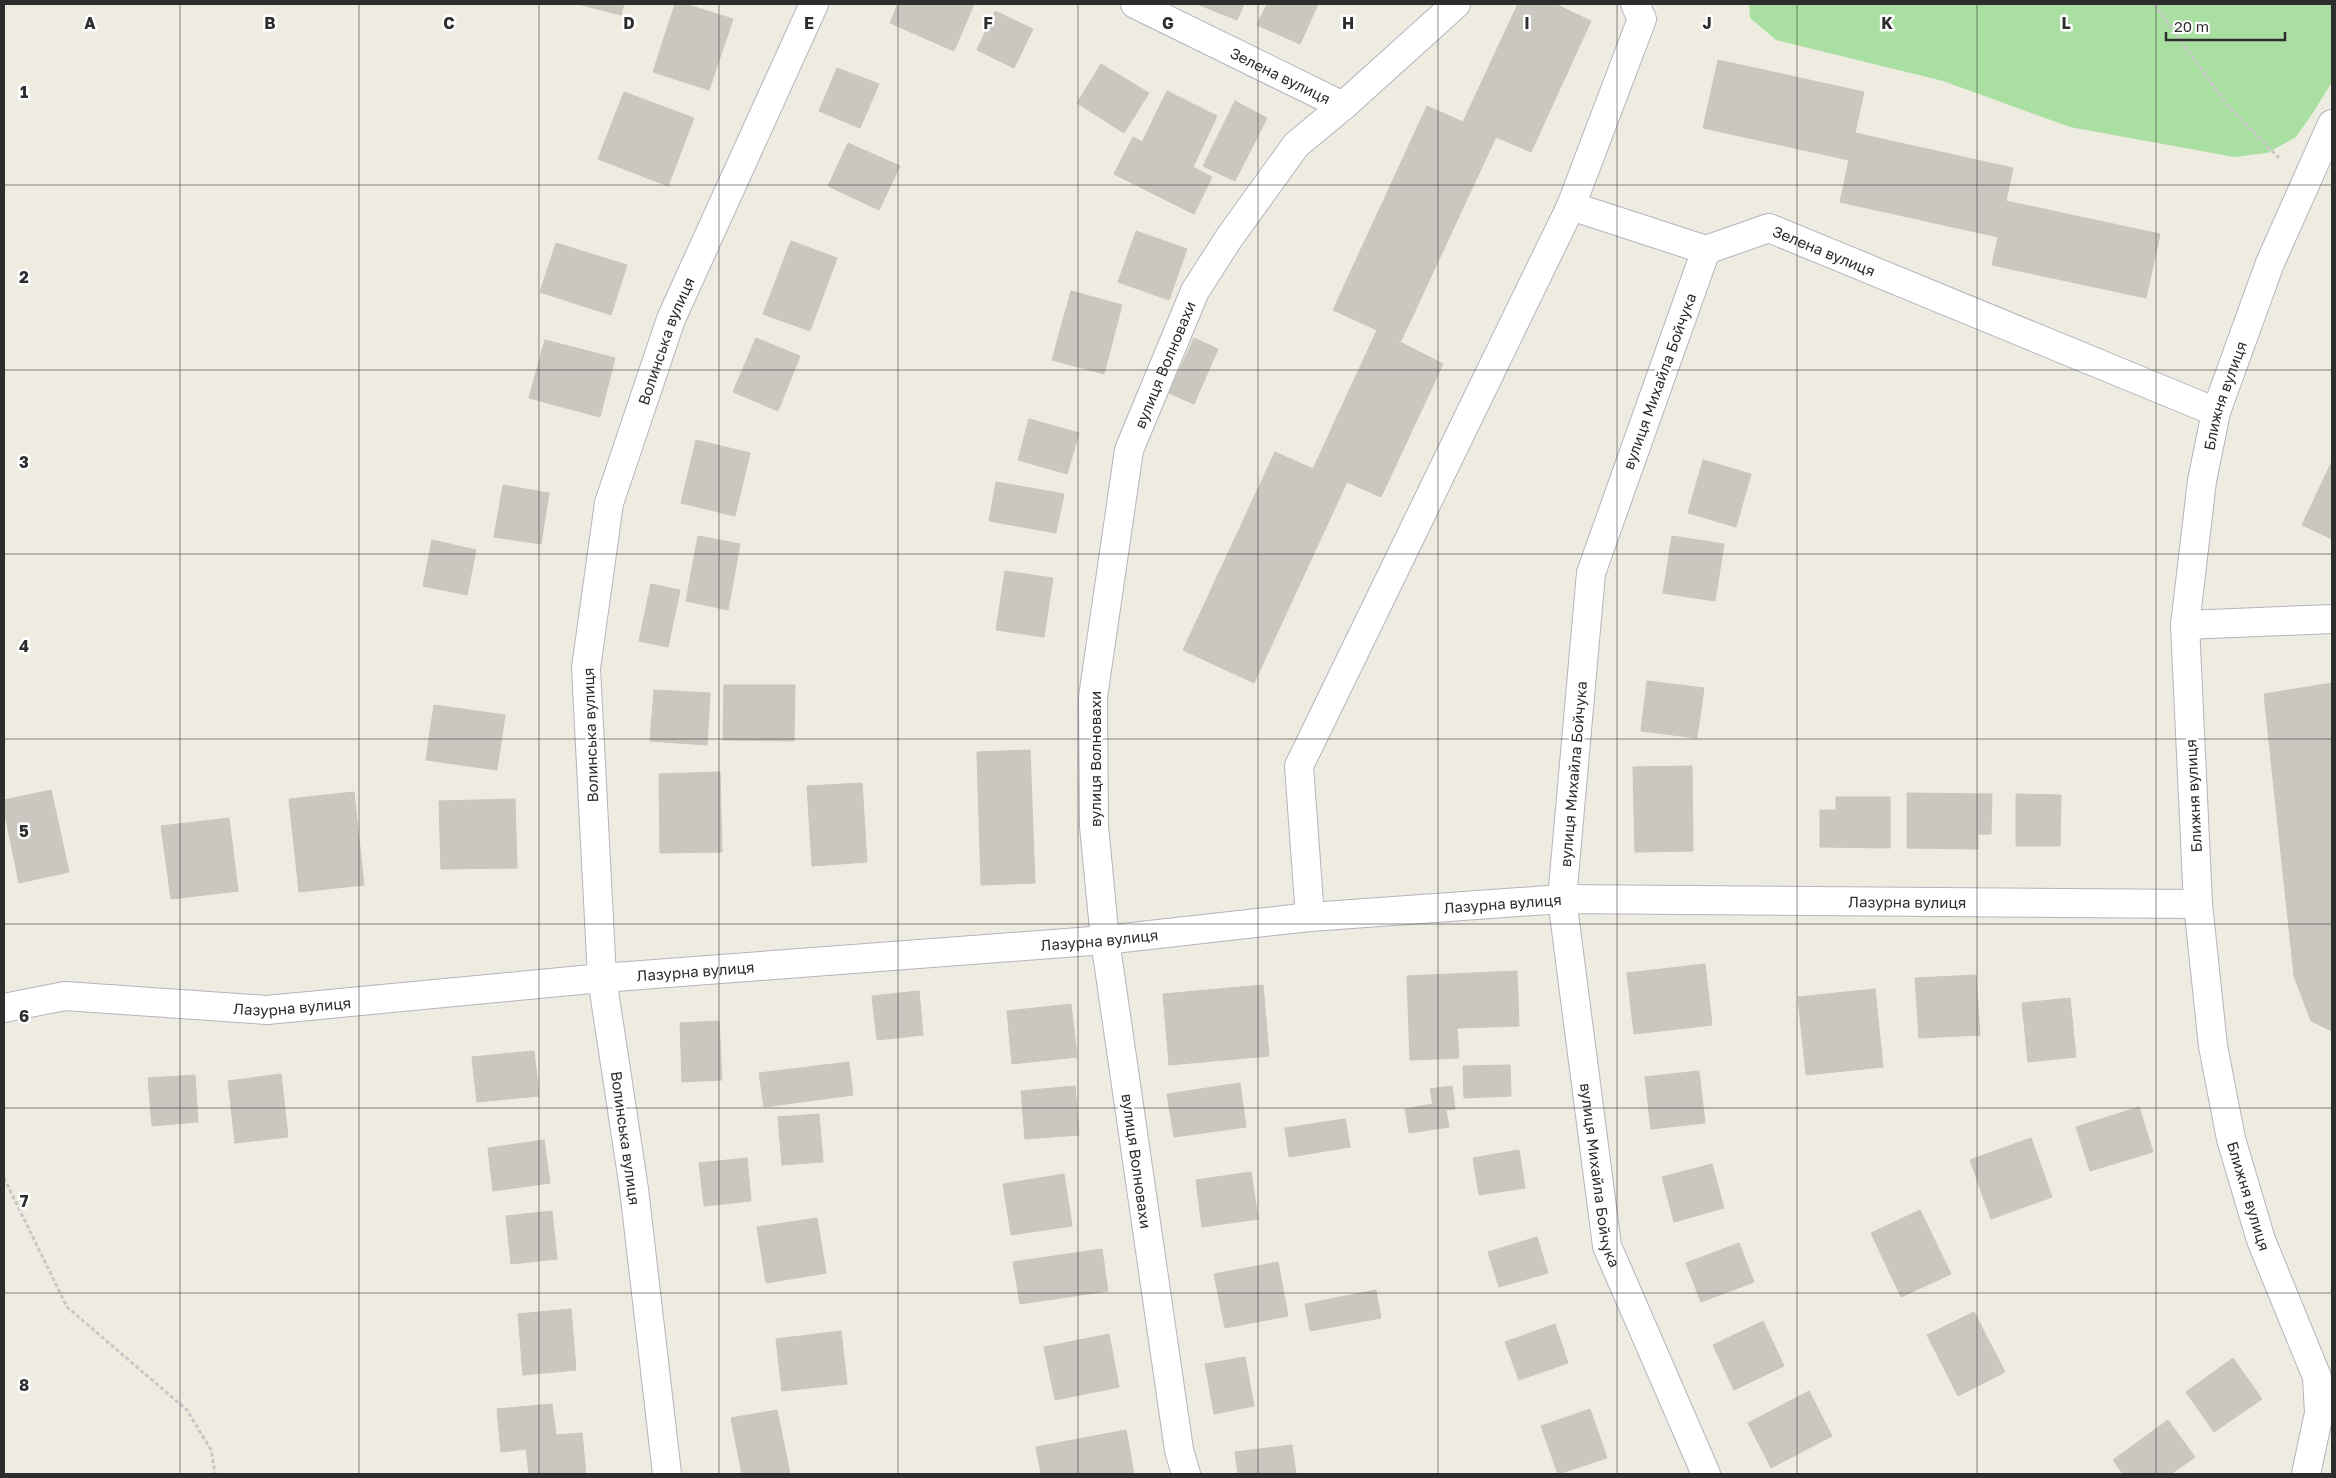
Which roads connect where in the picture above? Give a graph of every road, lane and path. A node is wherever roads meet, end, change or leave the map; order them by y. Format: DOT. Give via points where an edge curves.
graph roads {
  1 [pos="814,4"];
  2 [pos="1135,4"];
  3 [pos="1456,4"];
  4 [pos="1635,4"];
  5 [pos="2154,4"];
  6 [pos="1343,106"];
  7 [pos="2332,124"];
  8 [pos="2306,185"];
  9 [pos="1571,206"];
  10 [pos="1706,250"];
  11 [pos="2216,412"];
  12 [pos="2332,619"];
  13 [pos="2185,625"];
  14 [pos="1562,899"];
  15 [pos="2198,904"];
  16 [pos="1310,917"];
  17 [pos="1105,940"];
  18 [pos="602,978"];
  19 [pos="4,1008"];
  20 [pos="4,1178"];
  21 [pos="215,1474"];
  22 [pos="667,1474"];
  23 [pos="1186,1474"];
  24 [pos="1706,1474"];
  25 [pos="2306,1474"];
  1 -- 18 [label="street, Волинська вулиця" via="670,319 609,503 586,668"];
  2 -- 6 [label="street, Зелена вулиця"];
  3 -- 6 [label="street, Зелена вулиця"];
  4 -- 9 [label="street" via="1642,19"];
  5 -- 8 [label="path" via="2228,106"];
  6 -- 17 [label="street, вулиця Волновахи" via="1296,146 1195,291 1128,450 1093,697 1094,826"];
  7 -- 8 [label="street, Ближня вулиця"];
  8 -- 11 [label="street, Ближня вулиця" via="2270,263"];
  9 -- 10 [label="street"];
  9 -- 16 [label="street" via="1299,766"];
  10 -- 11 [label="street, Зелена вулиця" via="1769,228"];
  10 -- 14 [label="street, вулиця Михайла Бойчука" via="1591,573"];
  11 -- 13 [label="street, Ближня вулиця" via="2202,480"];
  12 -- 13 [label="street"];
  13 -- 15 [label="street, Ближня вулиця"];
  14 -- 15 [label="street, Лазурна вулиця"];
  14 -- 16 [label="street, Лазурна вулиця"];
  14 -- 24 [label="street, вулиця Михайла Бойчука" via="1606,1246"];
  15 -- 25 [label="street, Ближня вулиця" via="2213,1046 2231,1140 2261,1240 2316,1377 2319,1413"];
  16 -- 17 [label="street, Лазурна вулиця"];
  17 -- 18 [label="street, Лазурна вулиця"];
  17 -- 23 [label="street, вулиця Волновахи"];
  18 -- 19 [label="street, Лазурна вулиця" via="267,1010 65,996"];
  18 -- 22 [label="street, Волинська вулиця" via="634,1189"];
  20 -- 21 [label="path" via="67,1307 187,1410 211,1450"];
}
